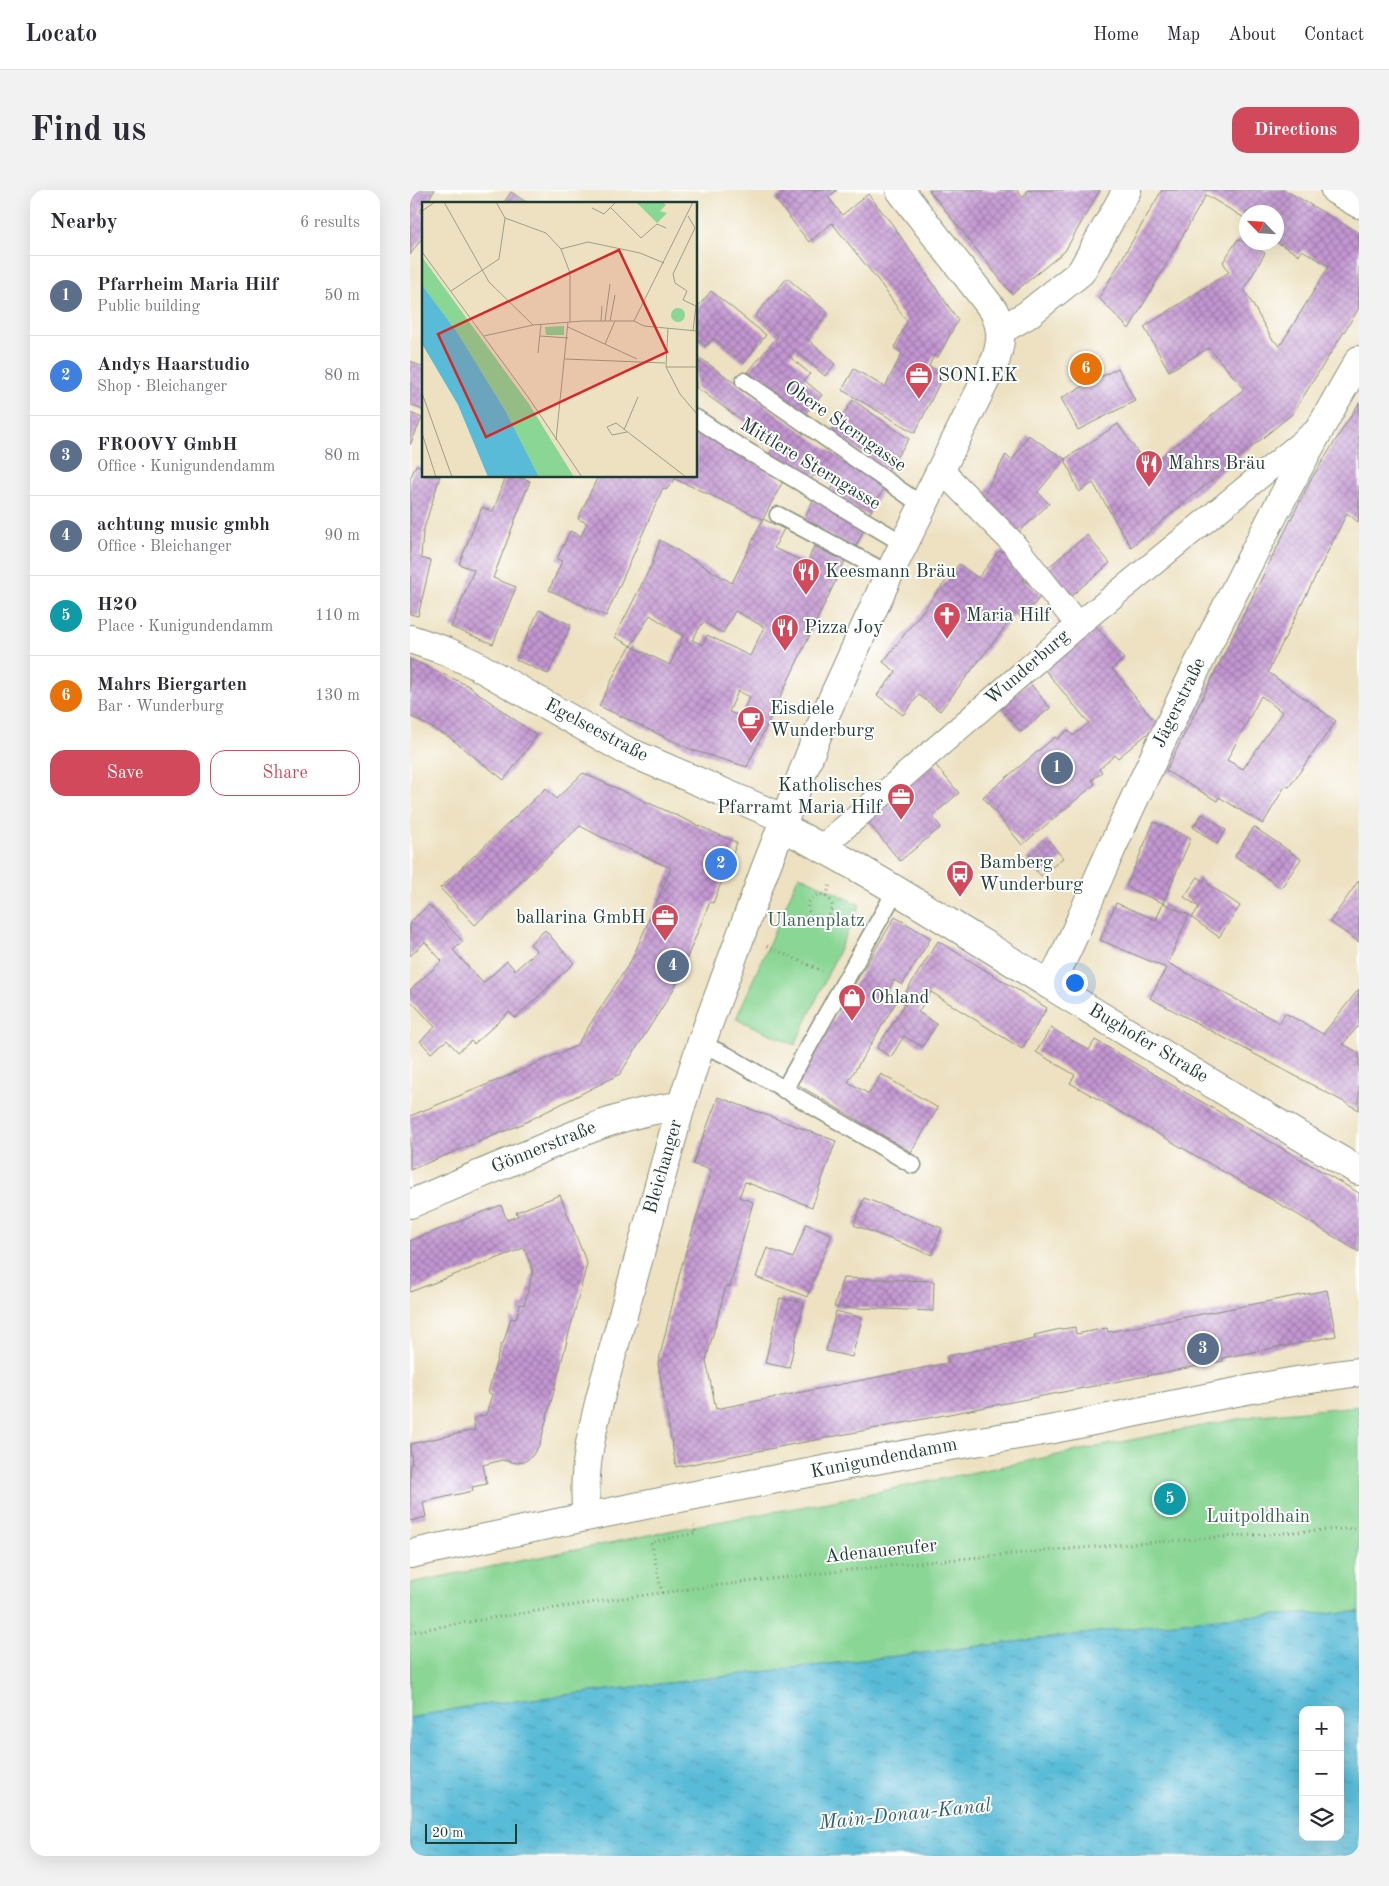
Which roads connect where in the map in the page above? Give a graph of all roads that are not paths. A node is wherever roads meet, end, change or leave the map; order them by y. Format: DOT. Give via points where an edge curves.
graph roads {
  1 [pos="900,190"];
  2 [pos="1127,190"];
  3 [pos="1335,190"];
  4 [pos="1359,204"];
  5 [pos="1001,330"];
  6 [pos="1359,360"];
  7 [pos="744,381"];
  8 [pos="698,419"];
  9 [pos="1320,426"];
  10 [pos="941,470"];
  11 [pos="923,506"];
  12 [pos="778,515"];
  13 [pos="904,544"];
  14 [pos="889,574"];
  15 [pos="1078,625"];
  16 [pos="410,639"];
  17 [pos="784,824"];
  18 [pos="822,847"];
  19 [pos="896,890"];
  20 [pos="1049,985"];
  21 [pos="701,1044"];
  22 [pos="784,1090"];
  23 [pos="681,1106"];
  24 [pos="913,1165"];
  25 [pos="1359,1170"];
  26 [pos="410,1204"];
  27 [pos="1359,1372"];
  28 [pos="587,1516"];
  29 [pos="410,1554"];
  1 -- 5 [label="street" via="994,311"];
  2 -- 5 [label="street" via="1081,272 1027,315"];
  3 -- 4 [label="street"];
  5 -- 10 [label="street" via="996,359"];
  6 -- 9 [label="street, Jägerstraße"];
  7 -- 11 [label="lane, Obere Sterngasse"];
  8 -- 13 [label="lane, Mittlere Sterngasse"];
  9 -- 15 [label="street, Jägerstraße"];
  9 -- 20 [label="street, Jägerstraße" via="1174,716 1098,878 1064,961"];
  10 -- 11 [label="street"];
  10 -- 15 [label="street, Wunderburg" via="1012,542"];
  11 -- 13 [label="street"];
  12 -- 14 [label="lane"];
  13 -- 14 [label="street"];
  14 -- 17 [label="street" via="826,713"];
  15 -- 18 [label="street, Wunderburg"];
  16 -- 17 [label="street, Egelseestraße" via="446,650 625,750"];
  17 -- 18 [label="street, Bughofer Straße"];
  17 -- 21 [label="street, Bleichanger"];
  18 -- 19 [label="street, Bughofer Straße"];
  19 -- 20 [label="street, Bughofer Straße"];
  19 -- 22 [label="lane"];
  20 -- 25 [label="street, Bughofer Straße"];
  21 -- 22 [label="lane"];
  21 -- 23 [label="street, Bleichanger"];
  22 -- 24 [label="lane"];
  23 -- 26 [label="street, Gönnerstraße" via="627,1115"];
  23 -- 28 [label="street, Bleichanger" via="592,1428 586,1477"];
  27 -- 28 [label="street, Kunigundendamm" via="1205,1398"];
  28 -- 29 [label="street, Kunigundendamm"];
}
